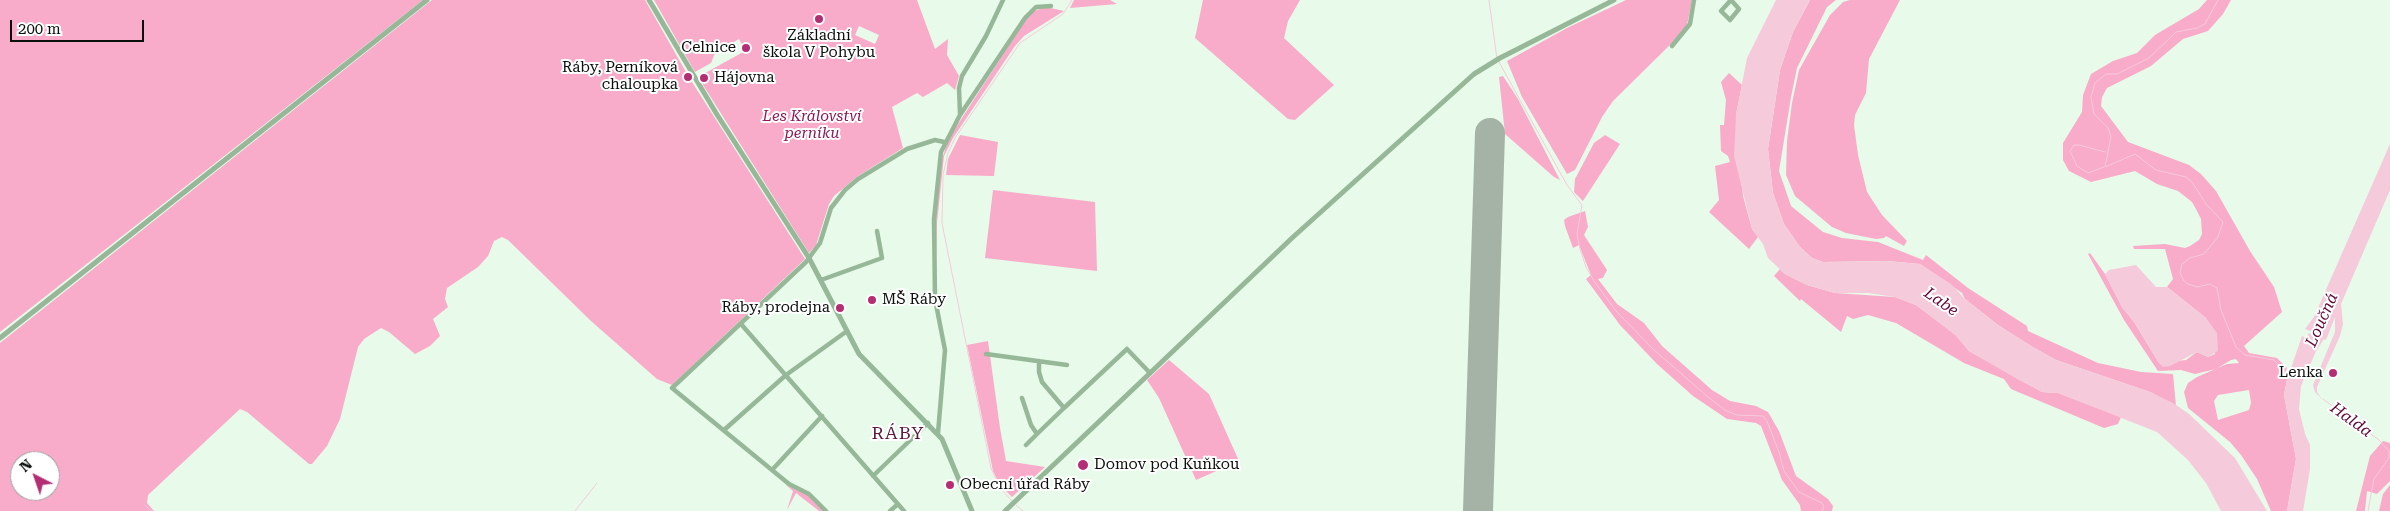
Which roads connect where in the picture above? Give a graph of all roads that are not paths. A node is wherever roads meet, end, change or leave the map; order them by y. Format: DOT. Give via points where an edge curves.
graph roads {
  1 [pos="427,0"];
  2 [pos="649,0"];
  3 [pos="1003,0"];
  4 [pos="1614,0"];
  5 [pos="1694,0"];
  6 [pos="1051,6"];
  7 [pos="1672,46"];
  8 [pos="960,115"];
  9 [pos="944,142"];
  10 [pos="877,231"];
  11 [pos="809,258"];
  12 [pos="821,280"];
  13 [pos="741,324"];
  14 [pos="847,331"];
  15 [pos="0,338"];
  16 [pos="986,354"];
  17 [pos="1039,361"];
  18 [pos="1067,365"];
  19 [pos="1150,373"];
  20 [pos="786,376"];
  21 [pos="1022,398"];
  22 [pos="1064,408"];
  23 [pos="822,416"];
  24 [pos="928,423"];
  25 [pos="724,430"];
  26 [pos="938,433"];
  27 [pos="1037,434"];
  28 [pos="1026,445"];
  29 [pos="772,470"];
  30 [pos="873,476"];
  31 [pos="898,504"];
  32 [pos="826,511"];
  33 [pos="890,511"];
  34 [pos="904,511"];
  35 [pos="972,511"];
  36 [pos="1005,511"];
  1 -- 15 [label="street"];
  2 -- 11 [label="street" via="711,106"];
  3 -- 8 [label="street" via="962,76"];
  4 -- 19 [label="street" via="1474,74 1325,208"];
  5 -- 7 [label="street" via="1690,24"];
  6 -- 8 [label="street" via="1039,6 1029,14"];
  8 -- 9 [label="street"];
  9 -- 11 [label="street" via="935,140 907,149 852,184 831,208 820,243"];
  9 -- 26 [label="street" via="934,203 935,299 945,350"];
  10 -- 12 [label="street" via="882,258"];
  11 -- 12 [label="street"];
  11 -- 13 [label="street"];
  12 -- 14 [label="street"];
  13 -- 20 [label="street"];
  13 -- 25 [label="street" via="672,388"];
  14 -- 20 [label="street"];
  14 -- 24 [label="street" via="866,362"];
  16 -- 17 [label="street"];
  17 -- 18 [label="street"];
  17 -- 22 [label="street" via="1038,372 1042,382"];
  19 -- 22 [label="street" via="1127,349"];
  19 -- 36 [label="street"];
  20 -- 23 [label="street"];
  20 -- 25 [label="street"];
  21 -- 27 [label="street"];
  22 -- 27 [label="street"];
  23 -- 29 [label="street"];
  23 -- 30 [label="street"];
  24 -- 26 [label="street"];
  24 -- 30 [label="street"];
  25 -- 29 [label="street"];
  26 -- 35 [label="street"];
  27 -- 28 [label="street"];
  29 -- 32 [label="street" via="809,494"];
  30 -- 31 [label="street"];
  31 -- 33 [label="street"];
  31 -- 34 [label="street"];
}
